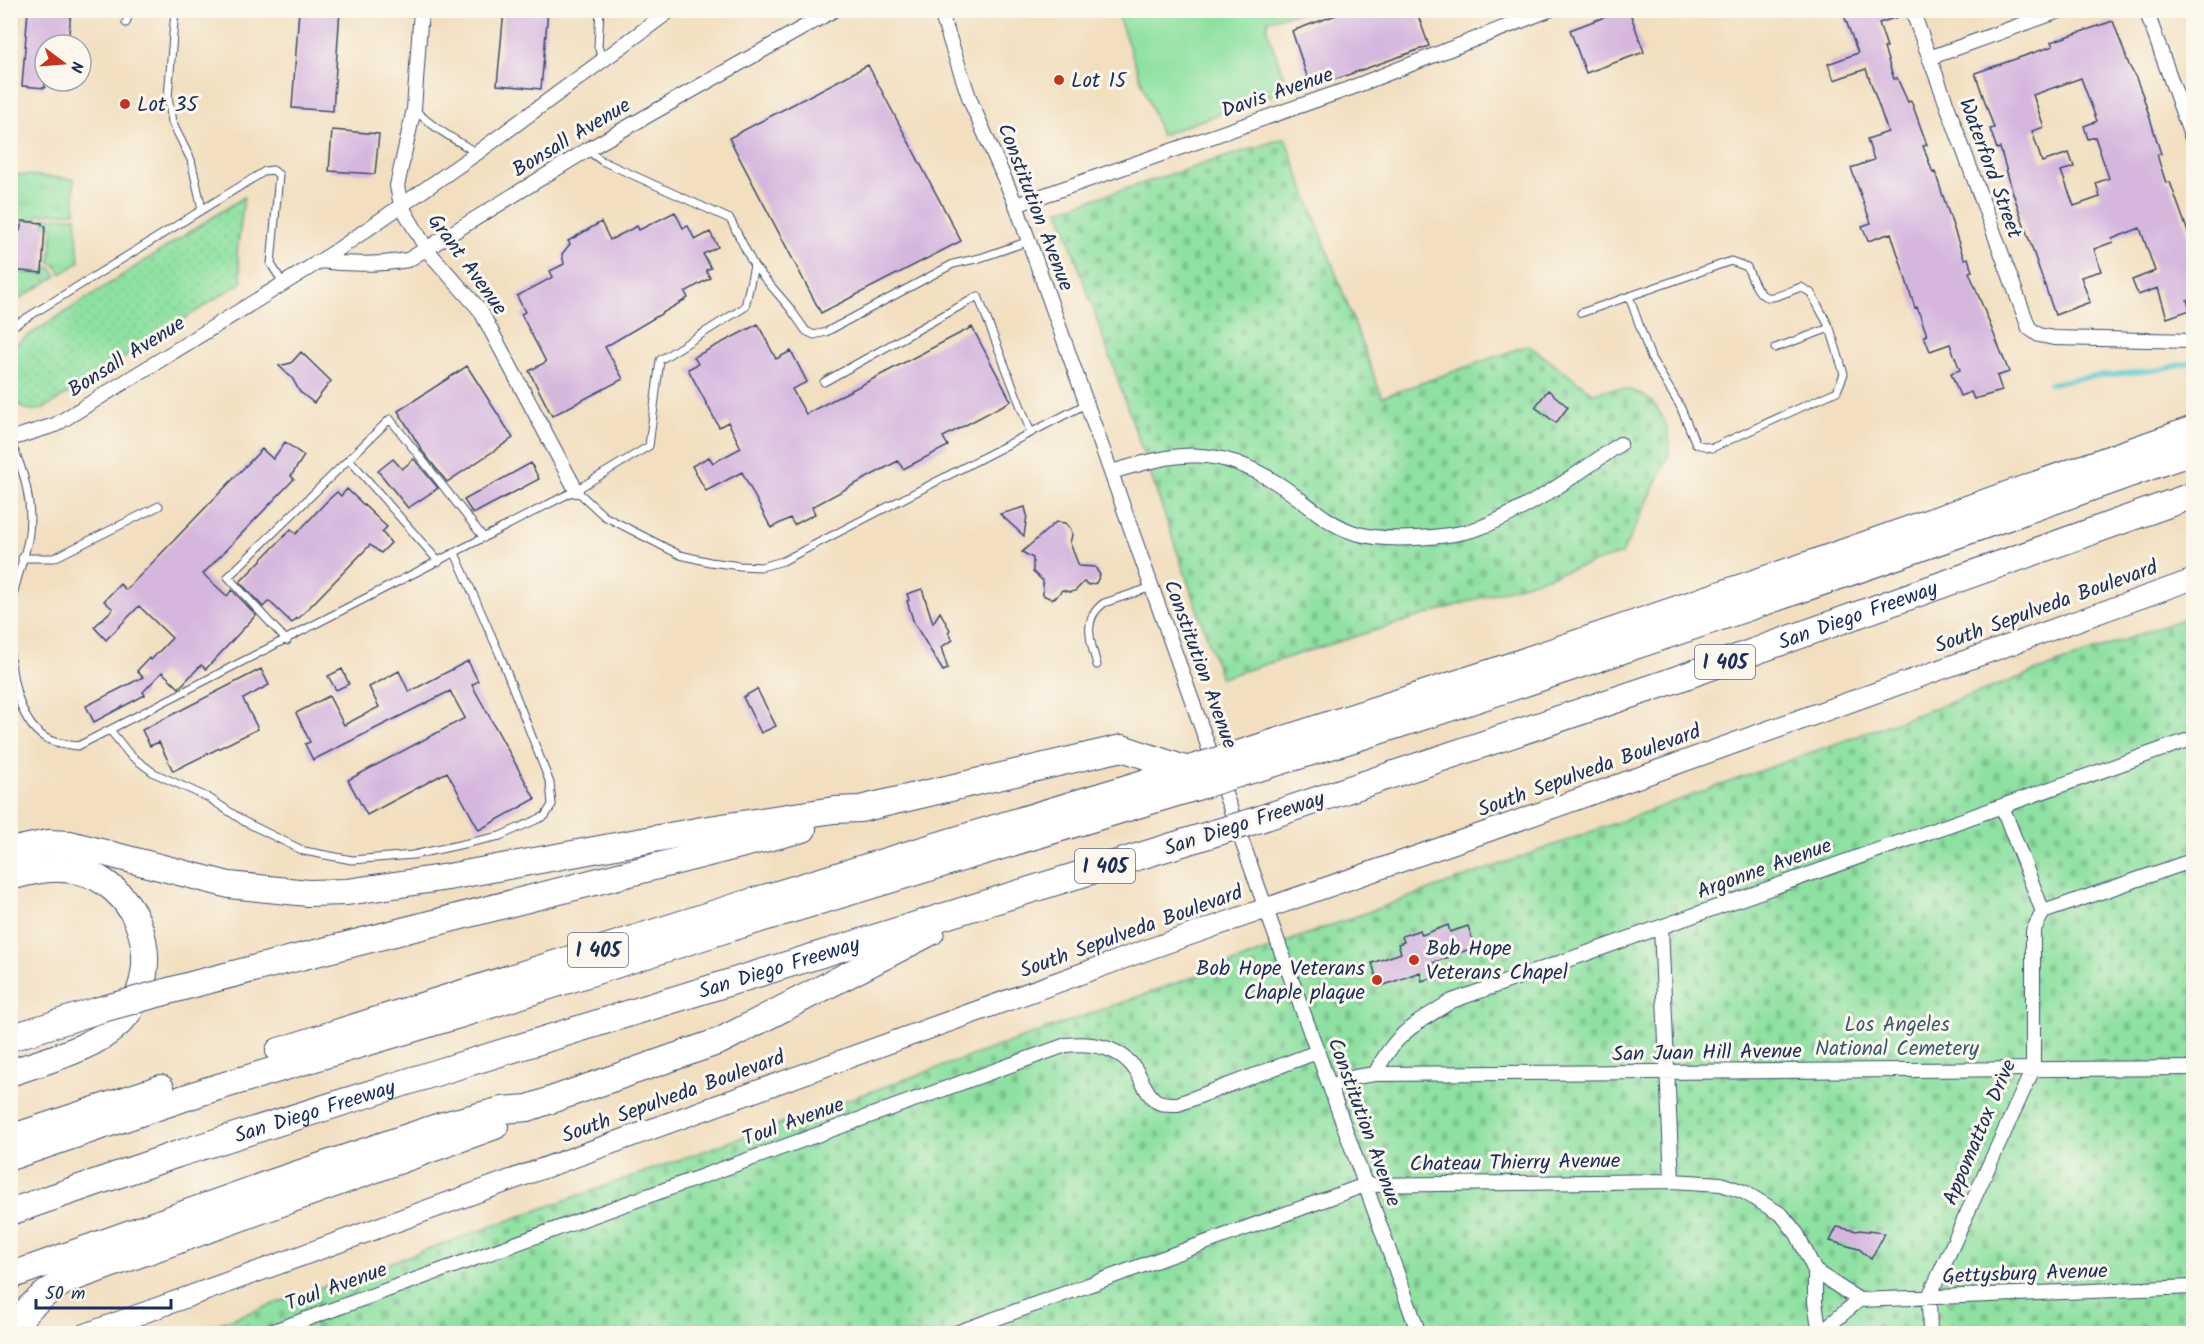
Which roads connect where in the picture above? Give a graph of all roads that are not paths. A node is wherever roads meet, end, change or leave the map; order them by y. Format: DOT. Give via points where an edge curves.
graph roads {
  1 [pos="129,10"];
  2 [pos="175,10"];
  3 [pos="421,10"];
  4 [pos="600,10"];
  5 [pos="671,10"];
  6 [pos="834,10"];
  7 [pos="940,10"];
  8 [pos="1549,10"];
  9 [pos="1912,10"];
  10 [pos="2062,10"];
  11 [pos="2146,10"];
  12 [pos="126,23"];
  13 [pos="1929,58"];
  14 [pos="603,61"];
  15 [pos="414,109"];
  16 [pos="2193,144"];
  17 [pos="587,150"];
  18 [pos="477,153"];
  19 [pos="401,205"];
  20 [pos="1016,206"];
  21 [pos="202,209"];
  22 [pos="1029,241"];
  23 [pos="427,249"];
  24 [pos="320,261"];
  25 [pos="754,266"];
  26 [pos="283,283"];
  27 [pos="1629,296"];
  28 [pos="1581,313"];
  29 [pos="10,328"];
  30 [pos="1830,328"];
  31 [pos="2193,341"];
  32 [pos="1774,348"];
  33 [pos="824,382"];
  34 [pos="1086,404"];
  35 [pos="2193,429"];
  36 [pos="1031,433"];
  37 [pos="10,440"];
  38 [pos="1620,444"];
  39 [pos="2193,451"];
  40 [pos="349,459"];
  41 [pos="1111,472"];
  42 [pos="576,490"];
  43 [pos="2193,495"];
  44 [pos="159,506"];
  45 [pos="484,538"];
  46 [pos="455,553"];
  47 [pos="22,558"];
  48 [pos="438,562"];
  49 [pos="14,577"];
  50 [pos="2193,579"];
  51 [pos="1152,587"];
  52 [pos="10,612"];
  53 [pos="286,641"];
  54 [pos="10,654"];
  55 [pos="1098,665"];
  56 [pos="110,730"];
  57 [pos="2193,738"];
  58 [pos="1235,765"];
  59 [pos="1196,774"];
  60 [pos="2001,806"];
  61 [pos="860,809"];
  62 [pos="10,851"];
  63 [pos="2193,860"];
  64 [pos="10,877"];
  65 [pos="993,901"];
  66 [pos="1266,909"];
  67 [pos="2043,912"];
  68 [pos="1661,927"];
  69 [pos="10,1038"];
  70 [pos="1317,1052"];
  71 [pos="2193,1068"];
  72 [pos="2033,1069"];
  73 [pos="10,1073"];
  74 [pos="1375,1074"];
  75 [pos="1669,1074"];
  76 [pos="1330,1086"];
  77 [pos="528,1108"];
  78 [pos="10,1138"];
  79 [pos="10,1157"];
  80 [pos="1672,1181"];
  81 [pos="1365,1185"];
  82 [pos="10,1212"];
  83 [pos="1815,1270"];
  84 [pos="22,1271"];
  85 [pos="2193,1287"];
  86 [pos="1929,1298"];
  87 [pos="1859,1300"];
  88 [pos="1820,1333"];
  89 [pos="11,1334"];
  90 [pos="85,1334"];
  91 [pos="265,1334"];
  92 [pos="953,1334"];
  93 [pos="1419,1334"];
  94 [pos="1930,1334"];
  1 -- 12 [label="lane"];
  2 -- 21 [label="lane" via="168,97 172,123 191,160"];
  3 -- 15 [label="street, Grant Avenue"];
  4 -- 14 [label="lane" via="598,46"];
  5 -- 14 [label="street, Bonsall Avenue"];
  6 -- 17 [label="street, Bonsall Avenue"];
  7 -- 20 [label="street, Constitution Avenue" via="970,100"];
  8 -- 20 [label="street, Davis Avenue" via="1348,89"];
  9 -- 13 [label="street, Waterford Street"];
  10 -- 13 [label="street"];
  11 -- 16 [label="street"];
  13 -- 31 [label="street, Waterford Street" via="2029,328 2038,336 2054,338"];
  14 -- 18 [label="street, Bonsall Avenue"];
  15 -- 18 [label="lane" via="428,123"];
  15 -- 19 [label="street, Grant Avenue" via="397,186"];
  17 -- 23 [label="street, Bonsall Avenue"];
  17 -- 25 [label="lane" via="602,161 730,219"];
  18 -- 19 [label="street, Bonsall Avenue"];
  19 -- 23 [label="street, Grant Avenue"];
  19 -- 24 [label="street, Bonsall Avenue"];
  20 -- 22 [label="street, Constitution Avenue"];
  21 -- 26 [label="lane" via="264,171 273,170 279,175 271,264"];
  21 -- 29 [label="lane"];
  22 -- 25 [label="lane" via="953,264 814,335 806,331"];
  22 -- 34 [label="street, Constitution Avenue"];
  23 -- 24 [label="street, Bonsall Avenue" via="408,260 381,265"];
  23 -- 42 [label="street, Grant Avenue" via="480,310"];
  24 -- 26 [label="street, Bonsall Avenue"];
  25 -- 42 [label="lane" via="745,307 660,360 649,446"];
  26 -- 37 [label="street, Bonsall Avenue" via="55,425"];
  27 -- 28 [label="lane"];
  27 -- 30 [label="lane" via="1731,261 1747,267 1762,296 1771,298 1801,287 1811,293"];
  27 -- 30 [label="lane" via="1651,358 1680,406 1696,444 1712,448 1838,391 1844,374"];
  30 -- 32 [label="lane"];
  33 -- 36 [label="lane" via="978,296"];
  34 -- 36 [label="lane"];
  34 -- 41 [label="street, Constitution Avenue"];
  35 -- 58 [label="highway, I 405"];
  36 -- 42 [label="lane" via="783,561 761,567 680,555 604,516"];
  37 -- 47 [label="lane" via="19,459 30,508"];
  38 -- 41 [label="street" via="1568,481 1478,529 1406,539 1353,533 1325,519 1281,485 1252,469 1205,454 1151,460"];
  39 -- 58 [label="highway" via="1548,676 1318,750"];
  40 -- 45 [label="lane" via="390,418"];
  40 -- 48 [label="lane"];
  40 -- 53 [label="lane" via="228,577"];
  41 -- 51 [label="street, Constitution Avenue"];
  42 -- 45 [label="lane"];
  43 -- 65 [label="highway, San Diego Freeway / I 405, bridge" via="1666,683 1254,821"];
  44 -- 47 [label="lane" via="54,558"];
  45 -- 46 [label="lane"];
  46 -- 48 [label="lane"];
  46 -- 56 [label="lane" via="550,783 552,805 544,816 500,836 413,855 352,860 304,851 245,822 209,798 154,773 130,755"];
  47 -- 49 [label="lane"];
  48 -- 53 [label="lane"];
  49 -- 52 [label="lane"];
  50 -- 66 [label="main road, South Sepulveda Boulevard"];
  51 -- 55 [label="lane" via="1104,603 1093,615 1088,630"];
  51 -- 66 [label="street, Constitution Avenue"];
  53 -- 56 [label="lane"];
  54 -- 56 [label="lane" via="12,677 27,720 39,733 53,742 78,746"];
  57 -- 60 [label="street, Argonne Avenue"];
  58 -- 59 [label="highway, I 405, bridge"];
  59 -- 61 [label="highway" via="1122,748"];
  59 -- 78 [label="highway, I 405" via="730,909"];
  59 -- 79 [label="highway" via="732,928 205,1091"];
  60 -- 67 [label="street"];
  60 -- 68 [label="street, Argonne Avenue"];
  61 -- 62 [label="highway" via="702,830 347,892 308,893 229,885 70,844 48,843"];
  61 -- 69 [label="highway, bridge" via="804,829 198,983"];
  63 -- 67 [label="street"];
  64 -- 73 [label="highway" via="48,868 85,872 102,881 130,906 139,923 145,966 142,985 130,1011 117,1026 84,1046"];
  65 -- 77 [label="highway" via="720,1041"];
  65 -- 82 [label="highway, San Diego Freeway / I 405" via="189,1150"];
  66 -- 70 [label="street, Constitution Avenue"];
  66 -- 90 [label="main road, South Sepulveda Boulevard"];
  67 -- 72 [label="street, Appomattox Drive" via="2033,932"];
  68 -- 74 [label="street, Argonne Avenue" via="1452,1001 1403,1033 1385,1054"];
  68 -- 75 [label="street"];
  70 -- 76 [label="street, Constitution Avenue"];
  70 -- 91 [label="street, Toul Avenue" via="1178,1104 1166,1104 1155,1100 1135,1068 1118,1053 1100,1045 1066,1045"];
  71 -- 72 [label="street, San Juan Hill Avenue"];
  72 -- 75 [label="street, San Juan Hill Avenue"];
  72 -- 86 [label="street, Appomattox Drive"];
  74 -- 75 [label="street, San Juan Hill Avenue"];
  74 -- 76 [label="street, San Juan Hill Avenue"];
  75 -- 80 [label="street"];
  76 -- 81 [label="street, Constitution Avenue"];
  77 -- 84 [label="highway" via="502,1110 443,1125"];
  77 -- 89 [label="highway" via="482,1131 65,1281 36,1301"];
  80 -- 81 [label="street, Chateau Thierry Avenue"];
  80 -- 83 [label="street, Chateau Thierry Avenue" via="1721,1184 1744,1192 1782,1215 1797,1234"];
  81 -- 92 [label="street, Chateau Thierry Avenue"];
  81 -- 93 [label="street, Constitution Avenue"];
  83 -- 87 [label="street"];
  83 -- 88 [label="street, Chateau Thierry Avenue"];
  85 -- 86 [label="street, Gettysburg Avenue"];
  86 -- 87 [label="street, Gettysburg Avenue"];
  86 -- 94 [label="street, Appomattox Drive"];
  87 -- 88 [label="street"];
}
